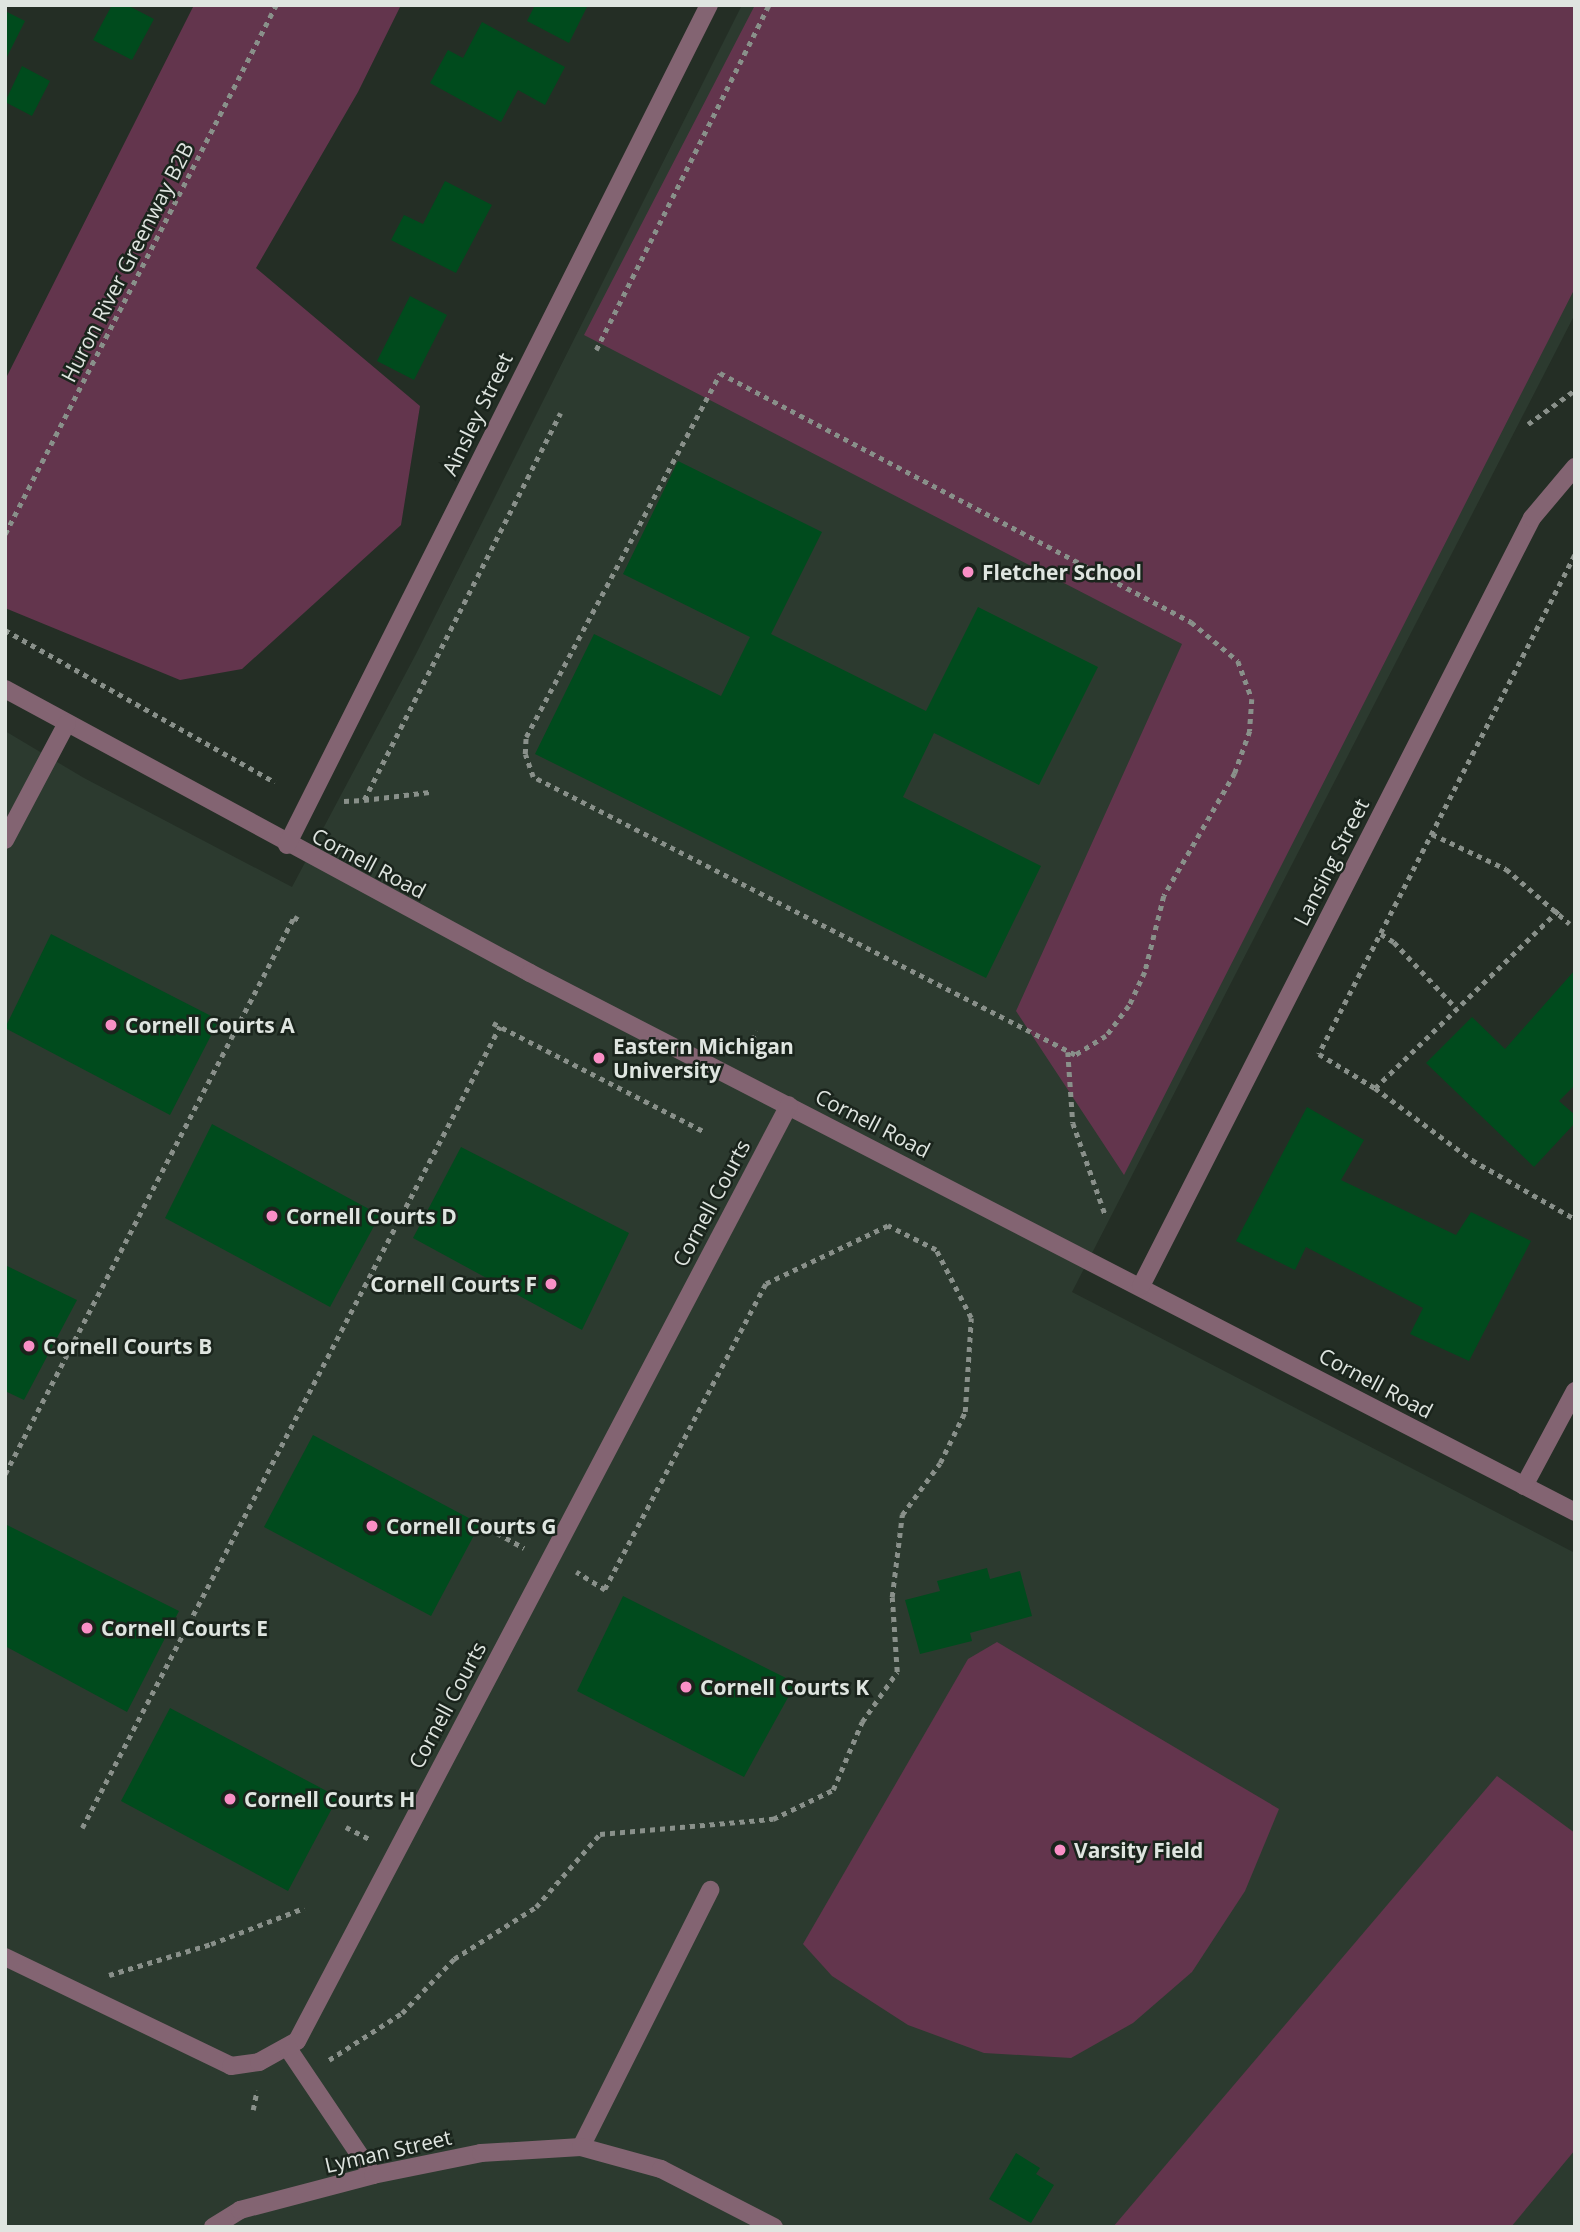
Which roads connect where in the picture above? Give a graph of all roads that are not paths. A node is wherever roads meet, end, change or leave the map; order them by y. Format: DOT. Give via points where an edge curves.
graph roads {
  1 [pos="709,5"];
  2 [pos="1575,467"];
  3 [pos="5,689"];
  4 [pos="67,723"];
  5 [pos="5,840"];
  6 [pos="287,845"];
  7 [pos="789,1105"];
  8 [pos="1141,1286"];
  9 [pos="1575,1391"];
  10 [pos="1524,1486"];
  11 [pos="1575,1512"];
  12 [pos="710,1890"];
  13 [pos="5,1957"];
  14 [pos="287,2047"];
  15 [pos="581,2147"];
  16 [pos="373,2175"];
  17 [pos="213,2227"];
  18 [pos="774,2227"];
  1 -- 6 [label="street, Ainsley Street"];
  2 -- 8 [label="street, Lansing Street" via="1532,518"];
  3 -- 4 [label="street, Cornell Road"];
  4 -- 5 [label="street"];
  4 -- 6 [label="street, Cornell Road"];
  6 -- 7 [label="street, Cornell Road"];
  7 -- 8 [label="street, Cornell Road"];
  7 -- 14 [label="street, Cornell Courts" via="297,2041"];
  8 -- 10 [label="street, Cornell Road"];
  9 -- 10 [label="street"];
  10 -- 11 [label="street, Cornell Road"];
  12 -- 15 [label="street"];
  13 -- 14 [label="street, Cornell Courts" via="231,2066 259,2062"];
  14 -- 16 [label="street"];
  15 -- 16 [label="street, Lyman Street" via="481,2154"];
  15 -- 18 [label="street, Lyman Street" via="661,2169"];
  16 -- 17 [label="street, Lyman Street" via="240,2210"];
}
